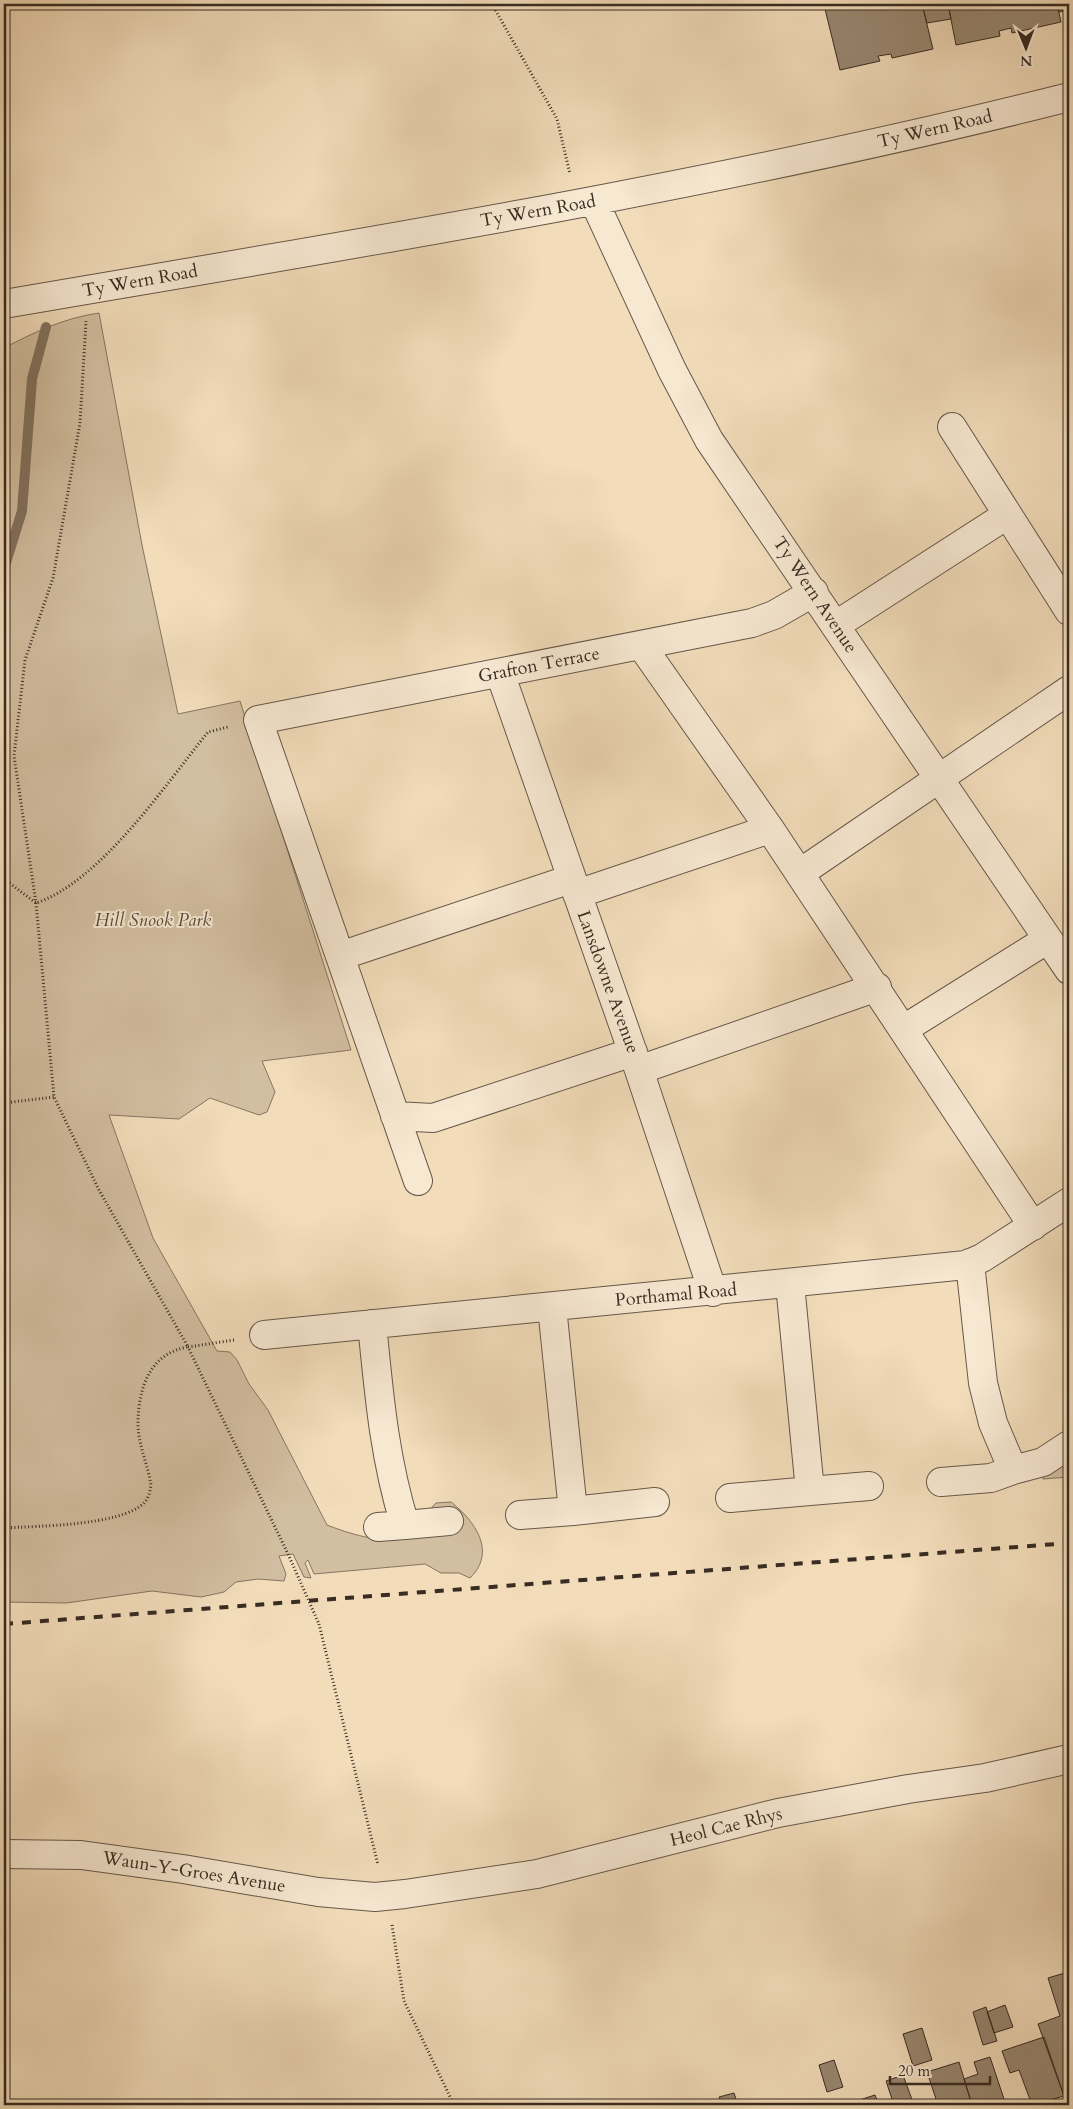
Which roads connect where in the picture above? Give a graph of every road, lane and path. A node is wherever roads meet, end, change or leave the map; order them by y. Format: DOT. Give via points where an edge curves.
graph roads {
  1 [pos="492,4"];
  2 [pos="1069,98"];
  3 [pos="570,175"];
  4 [pos="594,201"];
  5 [pos="4,304"];
  6 [pos="87,314"];
  7 [pos="952,428"];
  8 [pos="1007,515"];
  9 [pos="814,592"];
  10 [pos="1069,611"];
  11 [pos="836,625"];
  12 [pos="641,645"];
  13 [pos="500,673"];
  14 [pos="1069,690"];
  15 [pos="258,720"];
  16 [pos="939,777"];
  17 [pos="770,829"];
  18 [pos="800,873"];
  19 [pos="4,879"];
  20 [pos="574,886"];
  21 [pos="36,903"];
  22 [pos="1048,939"];
  23 [pos="340,956"];
  24 [pos="1069,970"];
  25 [pos="877,988"];
  26 [pos="904,1029"];
  27 [pos="636,1061"];
  28 [pos="54,1097"];
  29 [pos="4,1103"];
  30 [pos="395,1116"];
  31 [pos="418,1180"];
  32 [pos="1069,1202"];
  33 [pos="1033,1226"];
  34 [pos="970,1263"];
  35 [pos="790,1284"];
  36 [pos="714,1292"];
  37 [pos="552,1307"];
  38 [pos="372,1324"];
  39 [pos="264,1335"];
  40 [pos="188,1347"];
  41 [pos="1069,1445"];
  42 [pos="1014,1470"];
  43 [pos="941,1482"];
  44 [pos="869,1486"];
  45 [pos="810,1491"];
  46 [pos="730,1498"];
  47 [pos="655,1502"];
  48 [pos="573,1510"];
  49 [pos="520,1515"];
  50 [pos="449,1520"];
  51 [pos="4,1528"];
  52 [pos="1069,1759"];
  53 [pos="4,1854"];
  54 [pos="378,1865"];
  55 [pos="387,1908"];
  56 [pos="454,2105"];
  1 -- 3 [label="path" via="557,119"];
  2 -- 4 [label="street, Ty Wern Road" via="826,154"];
  4 -- 5 [label="street, Ty Wern Road"];
  4 -- 9 [label="street, Ty Wern Avenue" via="696,416"];
  6 -- 21 [label="path" via="80,423 53,578 25,660 14,756"];
  7 -- 8 [label="street"];
  8 -- 10 [label="street"];
  8 -- 11 [label="street"];
  9 -- 11 [label="street, Ty Wern Avenue"];
  9 -- 12 [label="street, Grafton Terrace" via="774,615 752,623"];
  11 -- 16 [label="street, Ty Wern Avenue"];
  12 -- 13 [label="street, Grafton Terrace"];
  12 -- 17 [label="street"];
  13 -- 15 [label="street, Grafton Terrace"];
  13 -- 20 [label="street, Lansdowne Avenue"];
  14 -- 16 [label="street"];
  15 -- 21 [label="path" via="208,732 113,848 78,879 51,898"];
  15 -- 23 [label="street"];
  16 -- 18 [label="street"];
  16 -- 22 [label="street, Ty Wern Avenue"];
  17 -- 18 [label="street"];
  17 -- 20 [label="street"];
  18 -- 25 [label="street"];
  19 -- 21 [label="path"];
  20 -- 23 [label="street"];
  20 -- 27 [label="street, Lansdowne Avenue"];
  21 -- 28 [label="path"];
  22 -- 24 [label="street, Ty Wern Avenue"];
  22 -- 26 [label="street"];
  23 -- 30 [label="street"];
  25 -- 26 [label="street"];
  25 -- 27 [label="street"];
  26 -- 33 [label="street"];
  27 -- 30 [label="street" via="433,1118"];
  27 -- 36 [label="street, Lansdowne Avenue"];
  28 -- 29 [label="path"];
  28 -- 40 [label="path" via="99,1190"];
  30 -- 31 [label="street"];
  32 -- 33 [label="street, Porthamal Road"];
  33 -- 34 [label="street, Porthamal Road"];
  34 -- 35 [label="street, Porthamal Road" via="946,1269"];
  34 -- 42 [label="street" via="983,1383 993,1423"];
  35 -- 36 [label="street, Porthamal Road"];
  35 -- 45 [label="street"];
  36 -- 37 [label="street, Porthamal Road"];
  37 -- 38 [label="street, Porthamal Road"];
  37 -- 48 [label="street"];
  38 -- 39 [label="street, Porthamal Road"];
  38 -- 50 [label="street" via="381,1420 392,1482 392,1526"];
  39 -- 40 [label="path"];
  40 -- 51 [label="path" via="174,1349 161,1358 148,1372 141,1394 138,1424 151,1485 144,1503 125,1513 96,1520"];
  40 -- 54 [label="path, bridge" via="319,1624"];
  41 -- 42 [label="street" via="1043,1462"];
  42 -- 43 [label="street" via="991,1478"];
  44 -- 45 [label="street"];
  45 -- 46 [label="street"];
  47 -- 48 [label="street"];
  48 -- 49 [label="street"];
  52 -- 55 [label="street, Heol Cae Rhys" via="985,1778 778,1813"];
  53 -- 55 [label="street, Waun-Y-Groes Avenue" via="81,1855 183,1868"];
  55 -- 56 [label="path" via="404,2001"];
}
